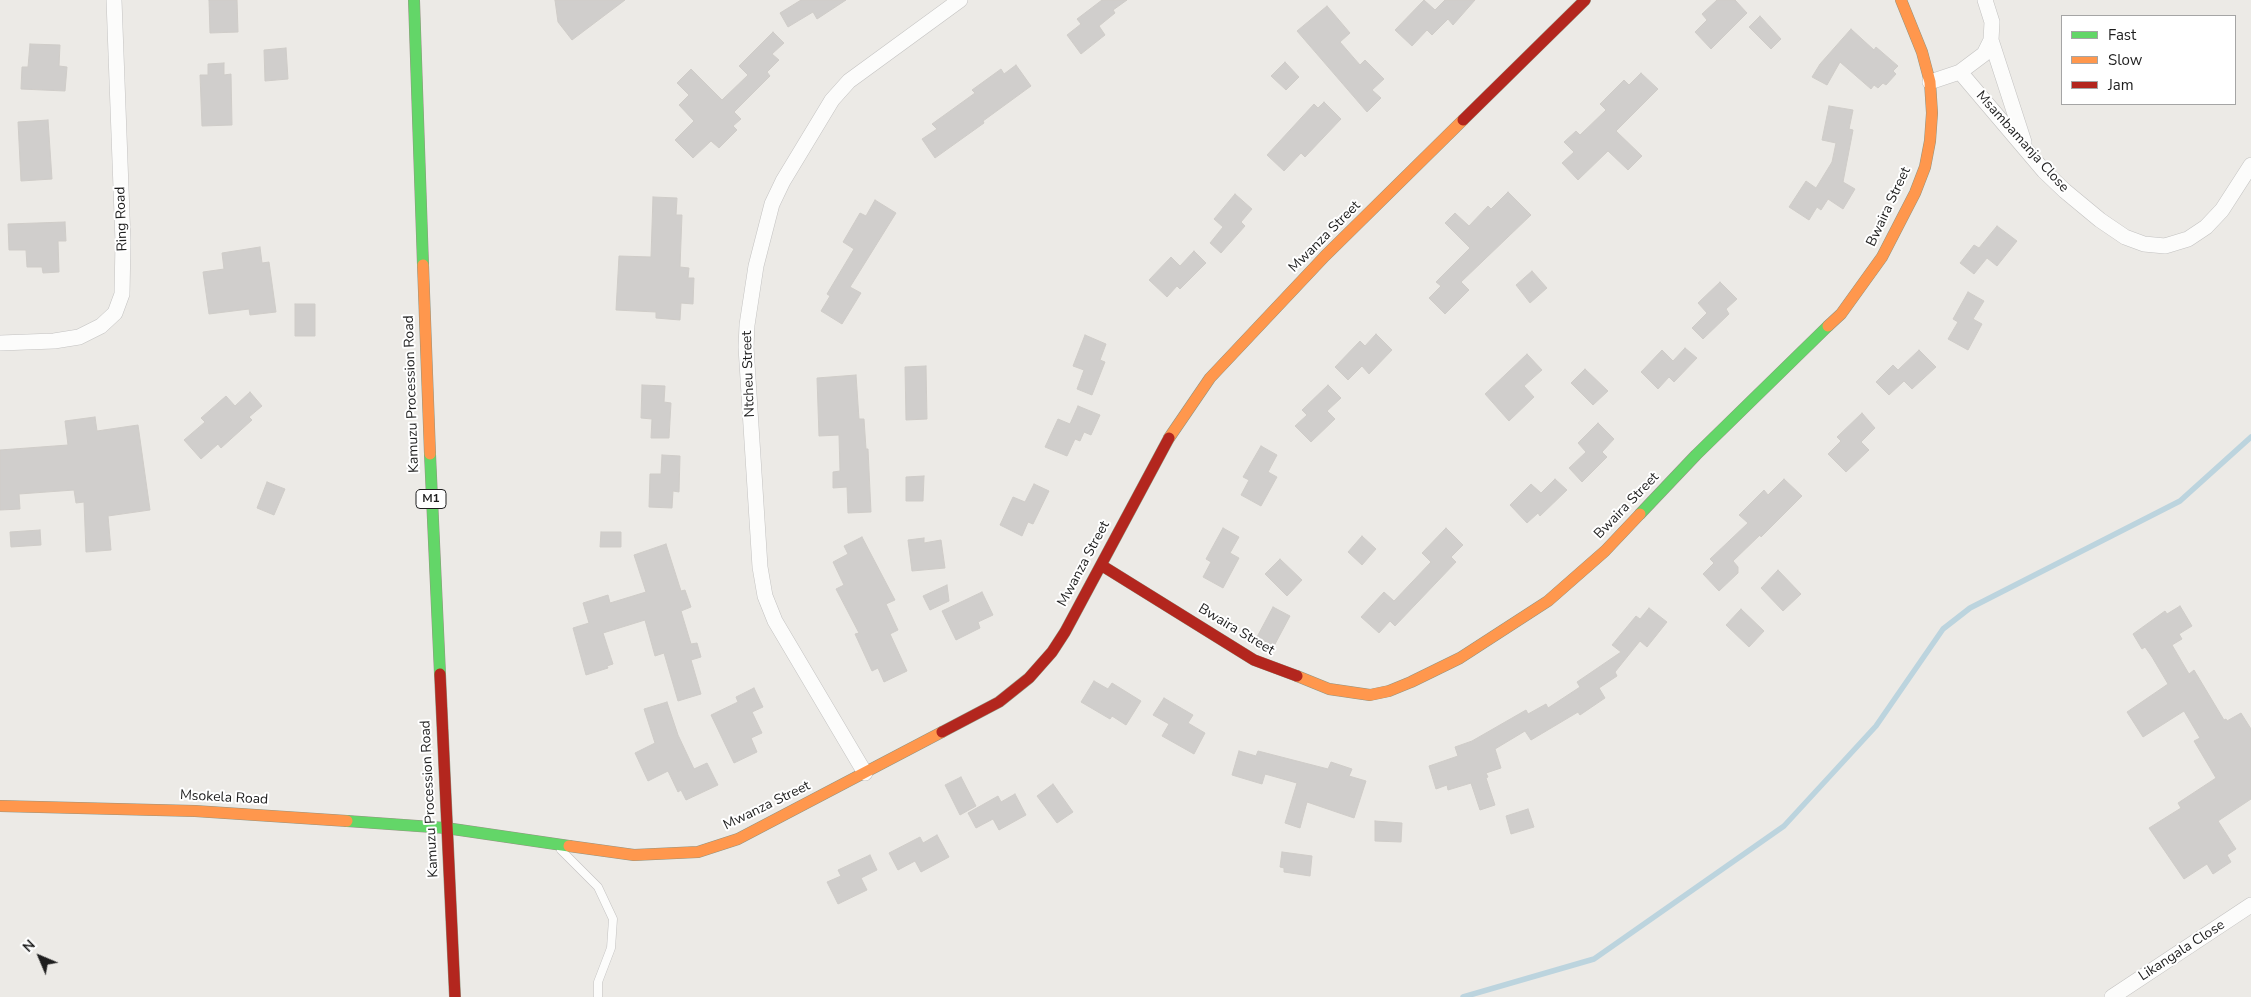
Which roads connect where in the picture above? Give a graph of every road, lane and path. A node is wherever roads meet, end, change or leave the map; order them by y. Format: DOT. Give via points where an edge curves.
graph roads {
  1 [pos="114,0"];
  2 [pos="414,0"];
  3 [pos="960,0"];
  4 [pos="1585,0"];
  5 [pos="1900,0"];
  6 [pos="1985,0"];
  7 [pos="1991,40"];
  8 [pos="1960,72"];
  9 [pos="1930,82"];
  10 [pos="2026,148"];
  11 [pos="2251,165"];
  12 [pos="0,343"];
  13 [pos="1101,564"];
  14 [pos="866,774"];
  15 [pos="0,806"];
  16 [pos="446,828"];
  17 [pos="556,845"];
  18 [pos="2251,905"];
  19 [pos="2116,996"];
  20 [pos="455,997"];
  21 [pos="598,997"];
  1 -- 12 [label="street, Ring Road" via="122,294 115,313 101,326 79,337"];
  2 -- 16 [label="main road, Kamuzu Procession Road / M1"];
  3 -- 14 [label="street, Ntcheu Street" via="849,81 832,100 772,204 756,266 747,325 760,567 765,596 775,621"];
  4 -- 13 [label="main road, Mwanza Street" via="1326,256 1210,378 1166,443"];
  5 -- 9 [label="main road, Bwaira Street" via="1922,52"];
  6 -- 7 [label="street" via="1992,22"];
  7 -- 8 [label="street" via="1984,54"];
  7 -- 10 [label="street"];
  8 -- 9 [label="street"];
  8 -- 10 [label="street, Msambamanja Close"];
  9 -- 13 [label="main road, Bwaira Street" via="1930,141 1915,193 1882,257 1841,314 1696,455 1578,577 1548,601 1460,658 1389,691 1370,696 1329,689 1254,660"];
  10 -- 11 [label="street, Msambamanja Close" via="2065,191 2100,220 2125,237 2165,246 2188,239 2206,227 2222,210"];
  13 -- 14 [label="main road, Mwanza Street" via="1052,652 1015,691"];
  14 -- 17 [label="main road, Mwanza Street" via="738,839 698,852 634,855"];
  15 -- 16 [label="main road, Msokela Road" via="195,811"];
  16 -- 17 [label="main road, Mwanza Street"];
  16 -- 20 [label="main road, Kamuzu Procession Road / M1"];
  17 -- 21 [label="lane" via="598,887 613,919 611,948 598,982"];
  18 -- 19 [label="street, Likangala Close"];
}
